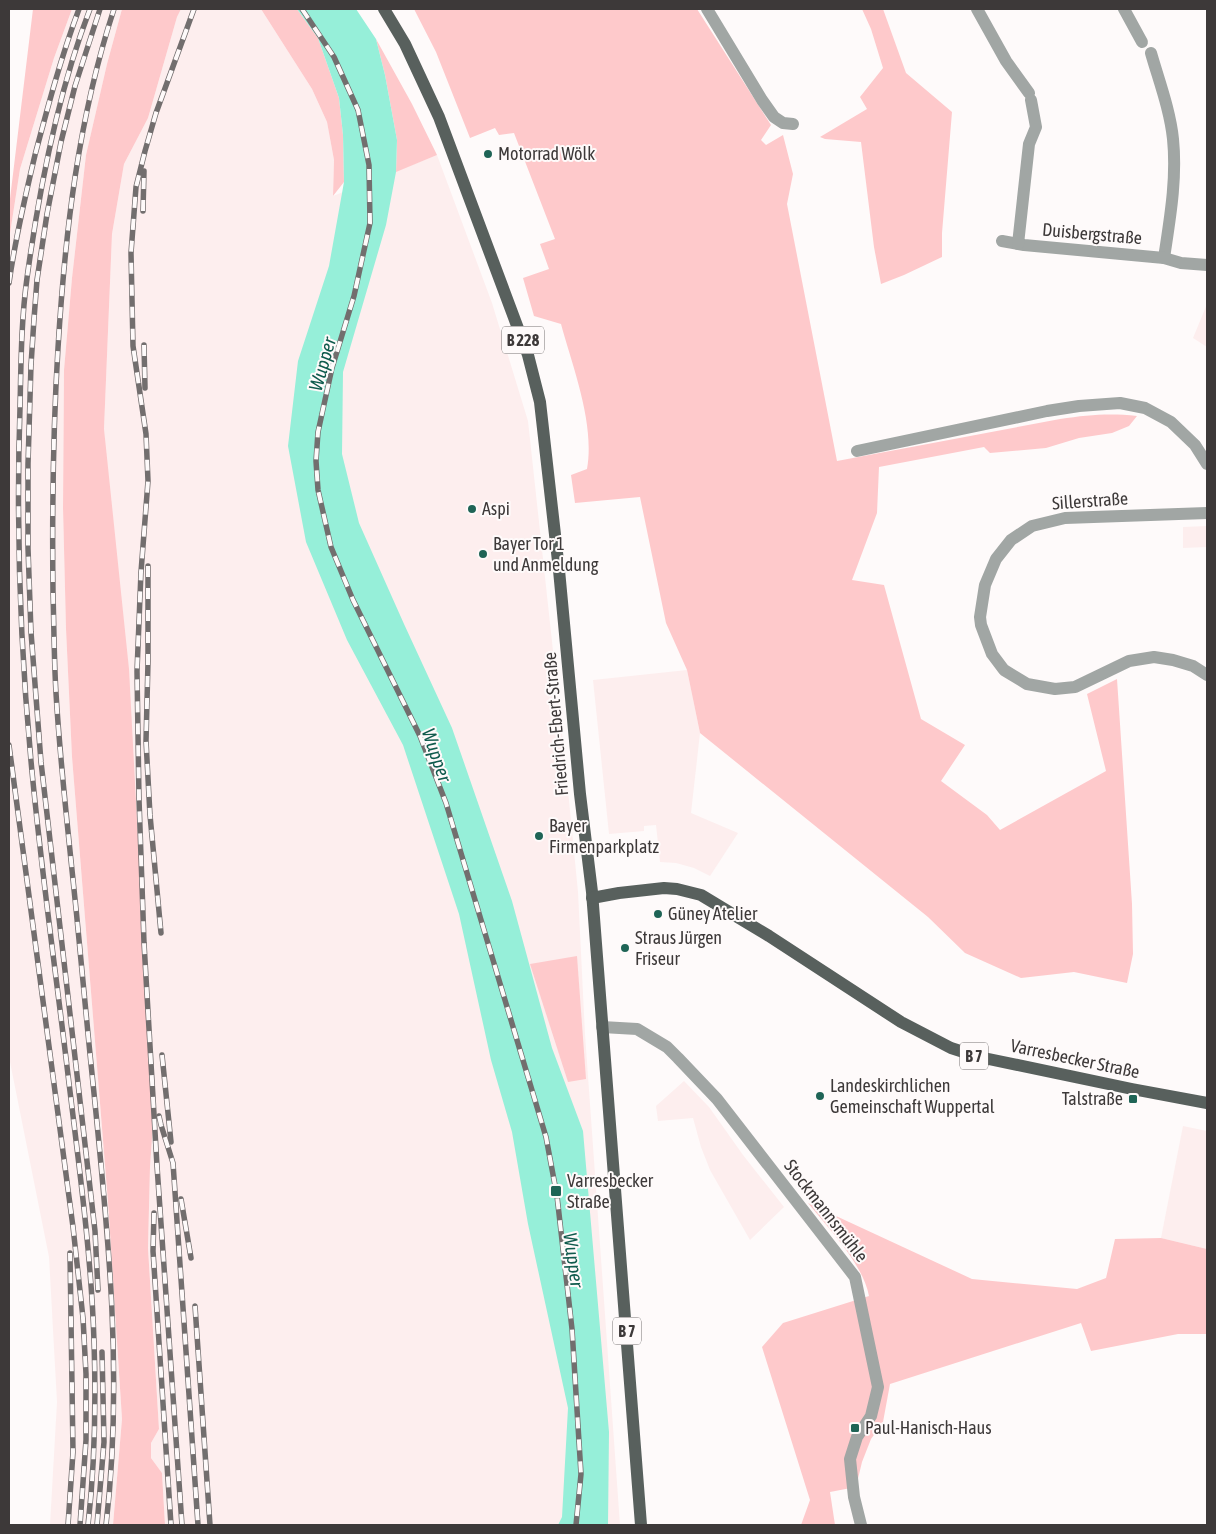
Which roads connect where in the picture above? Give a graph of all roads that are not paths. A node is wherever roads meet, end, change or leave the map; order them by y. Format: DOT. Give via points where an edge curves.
graph roads {
  1 [pos="384,9"];
  2 [pos="707,9"];
  3 [pos="977,9"];
  4 [pos="1124,9"];
  5 [pos="1142,42"];
  6 [pos="1151,54"];
  7 [pos="792,124"];
  8 [pos="1002,241"];
  9 [pos="1018,244"];
  10 [pos="1164,258"];
  11 [pos="1207,265"];
  12 [pos="857,451"];
  13 [pos="1207,464"];
  14 [pos="1207,513"];
  15 [pos="1207,675"];
  16 [pos="592,898"];
  17 [pos="602,1027"];
  18 [pos="1207,1103"];
  19 [pos="641,1525"];
  20 [pos="861,1525"];
  1 -- 16 [label="main road, Friedrich-Ebert-Straße / B 228" via="405,44 439,117 528,355 540,402"];
  2 -- 7 [label="street" via="774,117 783,124"];
  3 -- 9 [label="street, Duisbergstraße" via="1030,96 1036,127 1028,144"];
  4 -- 5 [label="street"];
  6 -- 10 [label="street, Duisbergstraße" via="1168,110 1175,166"];
  8 -- 9 [label="street, Duisbergstraße"];
  9 -- 10 [label="street, Duisbergstraße"];
  10 -- 11 [label="street, Duisbergstraße"];
  12 -- 13 [label="street" via="1047,411 1120,403 1145,408 1171,422 1195,445"];
  14 -- 15 [label="street, Sillerstraße" via="1065,518 1032,526 1011,540 996,559 984,585 980,617 992,654 1004,670 1027,684 1055,689 1075,687 1129,661 1154,657 1193,666"];
  16 -- 17 [label="main road, Friedrich-Ebert-Straße / B 7"];
  16 -- 18 [label="main road, Varresbecker Straße / B 7" via="664,888 678,888 701,895 901,1022 950,1048 1132,1090"];
  17 -- 19 [label="main road, Friedrich-Ebert-Straße / B 7"];
  17 -- 20 [label="street, Stockmannsmühle" via="636,1029 667,1047 717,1099 855,1277 878,1387 871,1416 857,1437 850,1460"];
}
